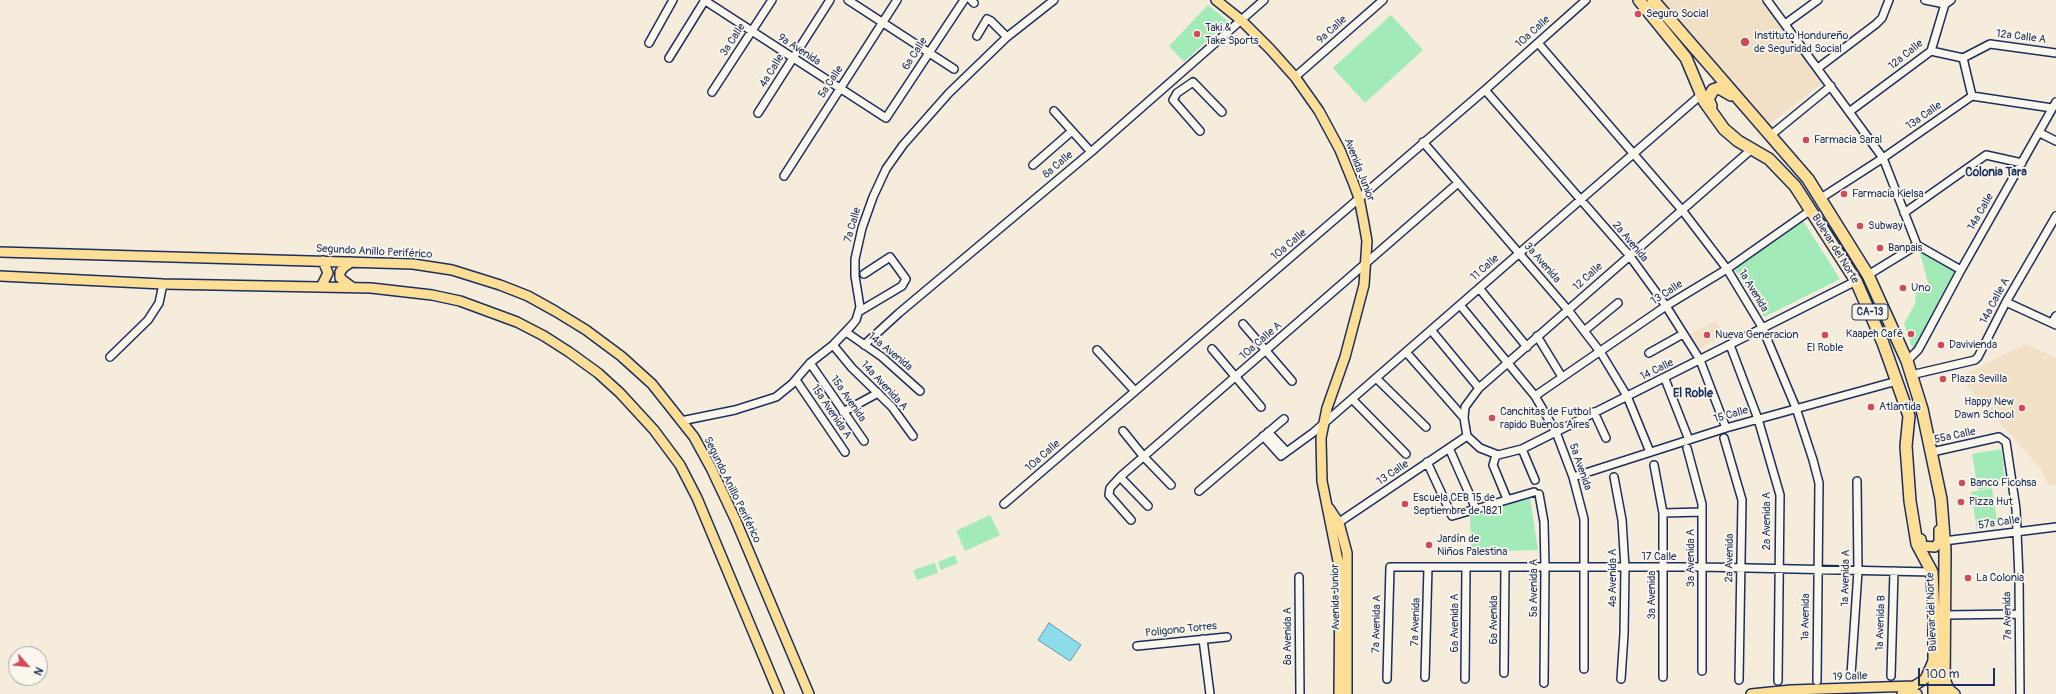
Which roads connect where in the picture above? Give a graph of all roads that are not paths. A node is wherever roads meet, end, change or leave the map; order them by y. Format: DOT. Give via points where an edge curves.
graph roads {
  1 [pos="673,0"];
  2 [pos="704,0"];
  3 [pos="772,0"];
  4 [pos="830,0"];
  5 [pos="848,0"];
  6 [pos="898,0"];
  7 [pos="964,0"];
  8 [pos="1054,0"];
  9 [pos="1216,0"];
  10 [pos="1264,0"];
  11 [pos="1383,0"];
  12 [pos="1586,0"];
  13 [pos="1639,0"];
  14 [pos="1653,0"];
  15 [pos="1768,0"];
  16 [pos="1818,0"];
  17 [pos="1888,0"];
  18 [pos="1925,0"];
  19 [pos="1948,2"];
  20 [pos="1241,20"];
  21 [pos="883,22"];
  22 [pos="1785,24"];
  23 [pos="751,32"];
  24 [pos="977,36"];
  25 [pos="1007,37"];
  26 [pos="649,43"];
  27 [pos="1538,43"];
  28 [pos="1931,51"];
  29 [pos="2056,52"];
  30 [pos="928,53"];
  31 [pos="669,58"];
  32 [pos="1963,58"];
  33 [pos="792,59"];
  34 [pos="1818,68"];
  35 [pos="954,69"];
  36 [pos="1178,75"];
  37 [pos="1295,77"];
  38 [pos="1186,86"];
  39 [pos="1831,86"];
  40 [pos="839,89"];
  41 [pos="1485,90"];
  42 [pos="712,92"];
  43 [pos="1702,94"];
  44 [pos="1972,96"];
  45 [pos="2054,105"];
  46 [pos="1054,111"];
  47 [pos="1222,112"];
  48 [pos="1850,112"];
  49 [pos="758,114"];
  50 [pos="883,118"];
  51 [pos="1072,131"];
  52 [pos="1200,131"];
  53 [pos="2040,133"];
  54 [pos="1771,135"];
  55 [pos="2056,141"];
  56 [pos="1423,142"];
  57 [pos="1753,148"];
  58 [pos="1091,152"];
  59 [pos="1633,154"];
  60 [pos="1883,158"];
  61 [pos="2022,163"];
  62 [pos="1033,165"];
  63 [pos="784,176"];
  64 [pos="1458,183"];
  65 [pos="1795,186"];
  66 [pos="1359,198"];
  67 [pos="1821,198"];
  68 [pos="1580,200"];
  69 [pos="1682,210"];
  70 [pos="1811,210"];
  71 [pos="1904,212"];
  72 [pos="2056,216"];
  73 [pos="1917,245"];
  74 [pos="0,252"];
  75 [pos="1519,253"];
  76 [pos="1629,256"];
  77 [pos="323,261"];
  78 [pos="351,262"];
  79 [pos="1366,263"];
  80 [pos="1726,269"];
  81 [pos="1961,270"];
  82 [pos="864,274"];
  83 [pos="1868,275"];
  84 [pos="0,276"];
  85 [pos="1856,281"];
  86 [pos="163,284"];
  87 [pos="352,286"];
  88 [pos="321,287"];
  89 [pos="1479,288"];
  90 [pos="1877,295"];
  91 [pos="2006,302"];
  92 [pos="1618,303"];
  93 [pos="1460,305"];
  94 [pos="1666,306"];
  95 [pos="1568,310"];
  96 [pos="860,312"];
  97 [pos="2056,316"];
  98 [pos="1242,324"];
  99 [pos="2054,324"];
  100 [pos="1762,327"];
  101 [pos="1431,330"];
  102 [pos="1584,331"];
  103 [pos="846,332"];
  104 [pos="1683,334"];
  105 [pos="1538,336"];
  106 [pos="864,345"];
  107 [pos="1730,345"];
  108 [pos="1528,347"];
  109 [pos="835,348"];
  110 [pos="1212,349"];
  111 [pos="1097,350"];
  112 [pos="1266,351"];
  113 [pos="1406,352"];
  114 [pos="1600,353"];
  115 [pos="1649,353"];
  116 [pos="110,357"];
  117 [pos="1700,360"];
  118 [pos="1907,361"];
  119 [pos="810,363"];
  120 [pos="1507,363"];
  121 [pos="1911,376"];
  122 [pos="1236,377"];
  123 [pos="1562,377"];
  124 [pos="1376,378"];
  125 [pos="1665,379"];
  126 [pos="1292,381"];
  127 [pos="1897,381"];
  128 [pos="797,382"];
  129 [pos="1480,388"];
  130 [pos="1134,390"];
  131 [pos="920,391"];
  132 [pos="878,393"];
  133 [pos="1535,396"];
  134 [pos="1627,396"];
  135 [pos="1352,399"];
  136 [pos="1261,407"];
  137 [pos="1796,408"];
  138 [pos="1922,409"];
  139 [pos="843,412"];
  140 [pos="1594,412"];
  141 [pos="1909,416"];
  142 [pos="1464,418"];
  143 [pos="1284,419"];
  144 [pos="1758,419"];
  145 [pos="681,421"];
  146 [pos="1323,424"];
  147 [pos="1426,426"];
  148 [pos="1726,428"];
  149 [pos="1123,431"];
  150 [pos="1556,432"];
  151 [pos="1266,434"];
  152 [pos="913,436"];
  153 [pos="1467,436"];
  154 [pos="1606,438"];
  155 [pos="1724,438"];
  156 [pos="1689,440"];
  157 [pos="864,441"];
  158 [pos="2006,442"];
  159 [pos="1449,448"];
  160 [pos="1687,448"];
  161 [pos="1522,449"];
  162 [pos="844,452"];
  163 [pos="1650,452"];
  164 [pos="1932,452"];
  165 [pos="1406,454"];
  166 [pos="1496,455"];
  167 [pos="1144,457"];
  168 [pos="1427,462"];
  169 [pos="1654,465"];
  170 [pos="1120,477"];
  171 [pos="1573,477"];
  172 [pos="1614,477"];
  173 [pos="1535,480"];
  174 [pos="1857,481"];
  175 [pos="1171,485"];
  176 [pos="1199,491"];
  177 [pos="1507,499"];
  178 [pos="1004,504"];
  179 [pos="1148,506"];
  180 [pos="1476,509"];
  181 [pos="1663,512"];
  182 [pos="1702,512"];
  183 [pos="1131,520"];
  184 [pos="1335,525"];
  185 [pos="2056,526"];
  186 [pos="2017,532"];
  187 [pos="1944,541"];
  188 [pos="1428,567"];
  189 [pos="1466,567"];
  190 [pos="1505,567"];
  191 [pos="1585,567"];
  192 [pos="1663,567"];
  193 [pos="1545,568"];
  194 [pos="1625,568"];
  195 [pos="1702,568"];
  196 [pos="1741,569"];
  197 [pos="1818,569"];
  198 [pos="1388,570"];
  199 [pos="1778,570"];
  200 [pos="1858,571"];
  201 [pos="1894,571"];
  202 [pos="1932,572"];
  203 [pos="1299,577"];
  204 [pos="2019,614"];
  205 [pos="1944,615"];
  206 [pos="1227,637"];
  207 [pos="1203,639"];
  208 [pos="1137,646"];
  209 [pos="1933,659"];
  210 [pos="1584,669"];
  211 [pos="1702,671"];
  212 [pos="1504,673"];
  213 [pos="1851,675"];
  214 [pos="1890,676"];
  215 [pos="1663,677"];
  216 [pos="1387,678"];
  217 [pos="1425,678"];
  218 [pos="1944,678"];
  219 [pos="1466,679"];
  220 [pos="1621,679"];
  221 [pos="1739,680"];
  222 [pos="1778,681"];
  223 [pos="1817,681"];
  224 [pos="1544,683"];
  225 [pos="1841,692"];
  226 [pos="779,694"];
  227 [pos="808,694"];
  228 [pos="1210,694"];
  229 [pos="1300,694"];
  230 [pos="1339,694"];
  231 [pos="1347,694"];
  232 [pos="1751,694"];
  233 [pos="1902,694"];
  234 [pos="1917,694"];
  235 [pos="1934,694"];
  236 [pos="1944,694"];
  237 [pos="1954,694"];
  238 [pos="2020,694"];
  1 -- 26 [label="street"];
  2 -- 23 [label="street, 9a Avenida"];
  2 -- 31 [label="street"];
  3 -- 23 [label="street, 3a Calle"];
  4 -- 33 [label="street, 4a Calle"];
  5 -- 21 [label="street"];
  6 -- 21 [label="street, 5a Calle"];
  7 -- 30 [label="street, 6a Calle"];
  8 -- 25 [label="street, 7a Calle"];
  9 -- 20 [label="main road, Avenida Junior"];
  10 -- 20 [label="street, 8a Calle"];
  11 -- 37 [label="street, 9a Calle"];
  12 -- 27 [label="street, 10a Calle"];
  13 -- 43 [label="highway, Bulevar del Norte / CA-13" via="1686,58"];
  14 -- 54 [label="highway, Bulevar del Norte / CA-13"];
  15 -- 22 [label="street"];
  16 -- 22 [label="street"];
  17 -- 34 [label="street" via="1882,18 1876,24"];
  18 -- 19 [label="street"];
  19 -- 28 [label="street, 12a Calle"];
  20 -- 36 [label="street, 8a Calle"];
  20 -- 37 [label="main road, Avenida Junior"];
  21 -- 30 [label="street"];
  21 -- 40 [label="street, 5a Calle"];
  22 -- 34 [label="street"];
  23 -- 33 [label="street, 9a Avenida"];
  23 -- 42 [label="street, 3a Calle"];
  24 -- 25 [label="street" via="987,19"];
  25 -- 96 [label="street, 7a Calle" via="926,117 886,169 871,203 855,259 854,276"];
  27 -- 41 [label="street, 10a Calle"];
  27 -- 59 [label="street, 1a Avenida"];
  28 -- 32 [label="street"];
  28 -- 48 [label="street, 12a Calle"];
  29 -- 32 [label="street, 12a Calle A" via="1990,44"];
  30 -- 35 [label="street"];
  30 -- 50 [label="street, 6a Calle" via="888,116"];
  32 -- 44 [label="street"];
  33 -- 40 [label="street, 9a Avenida"];
  33 -- 49 [label="street, 4a Calle"];
  34 -- 39 [label="street"];
  36 -- 38 [label="street"];
  36 -- 58 [label="street, 8a Calle"];
  37 -- 66 [label="main road, Avenida Junior" via="1319,111 1340,150"];
  38 -- 47 [label="street" via="1191,82 1196,84"];
  38 -- 52 [label="street" via="1177,93 1174,100"];
  39 -- 48 [label="street"];
  39 -- 54 [label="street"];
  40 -- 50 [label="street, 9a Avenida"];
  40 -- 63 [label="street, 5a Calle"];
  41 -- 56 [label="street, 10a Calle"];
  41 -- 68 [label="street, 2a Avenida"];
  43 -- 57 [label="highway, Bulevar del Norte / CA-13" via="1704,101 1724,129 1738,141"];
  43 -- 59 [label="street, 11 Calle"];
  44 -- 45 [label="street"];
  44 -- 60 [label="street, 13a Calle"];
  45 -- 53 [label="street, 14a Calle"];
  46 -- 51 [label="street"];
  48 -- 60 [label="street"];
  51 -- 58 [label="street"];
  51 -- 62 [label="street"];
  53 -- 55 [label="street"];
  53 -- 61 [label="street, 14a Calle"];
  54 -- 67 [label="highway, Bulevar del Norte / CA-13"];
  56 -- 64 [label="street, 3a Avenida"];
  56 -- 66 [label="street, 10a Calle"];
  57 -- 65 [label="highway, Bulevar del Norte / CA-13" via="1769,159"];
  57 -- 69 [label="street, 12 Calle"];
  58 -- 106 [label="street, 8a Calle"];
  59 -- 68 [label="street, 11 Calle"];
  59 -- 69 [label="street, 1a Avenida"];
  60 -- 67 [label="street, 13a Calle"];
  60 -- 71 [label="street"];
  61 -- 71 [label="street" via="1986,155"];
  61 -- 81 [label="street, 14a Calle"];
  64 -- 75 [label="street, 3a Avenida"];
  64 -- 79 [label="street, 10a Calle A"];
  65 -- 70 [label="highway, Bulevar del Norte / CA-13"];
  65 -- 90 [label="highway" via="1788,174 1768,154 1728,126 1710,105 1710,92 1719,88 1724,89 1780,148 1815,193"];
  66 -- 79 [label="main road, Avenida Junior" via="1366,241"];
  66 -- 130 [label="street, 10a Calle"];
  67 -- 83 [label="highway, Bulevar del Norte / CA-13"];
  68 -- 75 [label="street, 11 Calle"];
  68 -- 76 [label="street, 2a Avenida"];
  69 -- 76 [label="street, 12 Calle"];
  69 -- 80 [label="street, 1a Avenida"];
  70 -- 80 [label="street, 13 Calle"];
  70 -- 85 [label="highway, Bulevar del Norte / CA-13"];
  71 -- 73 [label="street"];
  72 -- 91 [label="street, 14a Calle A"];
  73 -- 81 [label="street"];
  73 -- 83 [label="street"];
  74 -- 77 [label="main road, Segundo Anillo Periférico"];
  75 -- 89 [label="street, 11 Calle"];
  75 -- 95 [label="street, 3a Avenida"];
  76 -- 94 [label="street, 2a Avenida"];
  76 -- 95 [label="street, 12 Calle"];
  77 -- 78 [label="main road, Segundo Anillo Periférico"];
  77 -- 88 [label="main road" via="328,273"];
  78 -- 87 [label="main road" via="340,272 340,278"];
  78 -- 145 [label="main road, Segundo Anillo Periférico" via="413,264 452,270 528,296 586,330 621,356 652,384"];
  79 -- 112 [label="street, 10a Calle A"];
  79 -- 146 [label="main road, Avenida Junior" via="1360,304"];
  80 -- 94 [label="street, 13 Calle"];
  80 -- 100 [label="street, 1a Avenida"];
  81 -- 118 [label="street, 14a Calle" via="1918,350"];
  82 -- 96 [label="street" via="890,257 906,279 902,286"];
  83 -- 90 [label="highway, Bulevar del Norte / CA-13"];
  84 -- 86 [label="main road"];
  85 -- 100 [label="street, 14 Calle"];
  85 -- 127 [label="highway, Bulevar del Norte / CA-13"];
  86 -- 88 [label="main road"];
  86 -- 116 [label="street" via="160,303 148,320"];
  87 -- 88 [label="main road"];
  87 -- 226 [label="main road" via="432,296 488,310 516,322 569,352 620,393 665,444 694,491"];
  89 -- 93 [label="street, 11 Calle"];
  89 -- 108 [label="street"];
  90 -- 118 [label="highway, Bulevar del Norte / CA-13"];
  91 -- 99 [label="street"];
  91 -- 121 [label="street, 14a Calle A" via="1975,360"];
  92 -- 102 [label="street"];
  93 -- 101 [label="street, 11 Calle"];
  93 -- 120 [label="street, 5a Avenida"];
  94 -- 104 [label="street, 2a Avenida"];
  94 -- 114 [label="street, 13 Calle"];
  95 -- 102 [label="street, 3a Avenida"];
  95 -- 105 [label="street, 12 Calle"];
  96 -- 103 [label="street"];
  97 -- 99 [label="street"];
  98 -- 112 [label="street"];
  100 -- 107 [label="street, 14 Calle"];
  100 -- 137 [label="street, 1a Avenida"];
  101 -- 113 [label="street, 11 Calle"];
  101 -- 129 [label="street"];
  102 -- 114 [label="street, 3a Avenida"];
  103 -- 106 [label="street, 14a Avenida"];
  103 -- 109 [label="street"];
  104 -- 115 [label="street"];
  104 -- 117 [label="street, 2a Avenida"];
  105 -- 108 [label="street, 12 Calle"];
  105 -- 123 [label="street"];
  106 -- 131 [label="street, 14a Avenida" via="882,357"];
  107 -- 117 [label="street, 14 Calle"];
  107 -- 144 [label="street, 2a Avenida A"];
  108 -- 120 [label="street, 12 Calle"];
  109 -- 119 [label="street"];
  109 -- 132 [label="street, 14a Avenida A"];
  110 -- 122 [label="street"];
  111 -- 130 [label="street"];
  112 -- 122 [label="street, 10a Calle A"];
  112 -- 126 [label="street"];
  113 -- 124 [label="street, 11 Calle"];
  113 -- 142 [label="street"];
  114 -- 123 [label="street, 13 Calle"];
  114 -- 134 [label="street, 3a Avenida"];
  117 -- 125 [label="street, 14 Calle"];
  117 -- 148 [label="street, 2a Avenida"];
  118 -- 121 [label="highway, Bulevar del Norte / CA-13"];
  119 -- 128 [label="street"];
  119 -- 139 [label="street, 15a Avenida"];
  120 -- 129 [label="street, 12 Calle"];
  120 -- 133 [label="street, 5a Avenida"];
  121 -- 138 [label="highway, Bulevar del Norte / CA-13"];
  122 -- 136 [label="street"];
  122 -- 167 [label="street, 10a Calle A"];
  123 -- 133 [label="street, 13 Calle"];
  124 -- 135 [label="street, 11 Calle"];
  124 -- 147 [label="street"];
  125 -- 134 [label="street, 14 Calle"];
  125 -- 156 [label="street"];
  127 -- 137 [label="street, 15 Calle"];
  127 -- 141 [label="highway, Bulevar del Norte / CA-13"];
  128 -- 145 [label="street" via="768,400"];
  128 -- 162 [label="street, 15a Avenida A"];
  129 -- 142 [label="street, 12 Calle" via="1465,407"];
  130 -- 178 [label="street, 10a Calle"];
  132 -- 139 [label="street"];
  132 -- 152 [label="street, 14a Avenida A" via="892,407"];
  133 -- 150 [label="street, 5a Avenida"];
  134 -- 140 [label="street, 14 Calle"];
  134 -- 163 [label="street, 3a Avenida"];
  135 -- 146 [label="street, 11 Calle"];
  135 -- 165 [label="street"];
  137 -- 144 [label="street, 15 Calle"];
  137 -- 197 [label="street, 1a Avenida" via="1819,483"];
  138 -- 141 [label="main road" via="1940,534 1939,542 1932,548 1922,546 1910,455"];
  138 -- 164 [label="highway, Bulevar del Norte / CA-13"];
  139 -- 157 [label="street, 15a Avenida"];
  140 -- 150 [label="street, 14 Calle"];
  140 -- 154 [label="street"];
  141 -- 202 [label="highway, Bulevar del Norte / CA-13" via="1906,446 1910,500 1917,544"];
  142 -- 153 [label="street, 12 Calle"];
  143 -- 151 [label="street"];
  144 -- 148 [label="street, 15 Calle"];
  144 -- 199 [label="street, 2a Avenida A" via="1780,495"];
  145 -- 227 [label="main road, Segundo Anillo Periférico" via="694,437 736,521"];
  146 -- 151 [label="street, 11 Calle" via="1284,454"];
  146 -- 184 [label="main road, Avenida Junior" via="1320,466 1327,506"];
  148 -- 156 [label="street, 15 Calle"];
  149 -- 167 [label="street"];
  150 -- 161 [label="street, 14 Calle"];
  150 -- 171 [label="street, 5a Avenida"];
  151 -- 176 [label="street"];
  153 -- 159 [label="street, 13 Calle"];
  153 -- 166 [label="street" via="1480,448"];
  155 -- 196 [label="street, 2a Avenida" via="1742,500"];
  156 -- 163 [label="street, 15 Calle"];
  158 -- 164 [label="street, 55a Calle" via="1999,437"];
  158 -- 186 [label="street, 7a Avenida"];
  159 -- 168 [label="street, 13 Calle"];
  159 -- 180 [label="street"];
  160 -- 182 [label="street, 3a Avenida A"];
  161 -- 166 [label="street, 14 Calle"];
  161 -- 173 [label="street"];
  163 -- 171 [label="street, 15 Calle"];
  164 -- 187 [label="highway, Bulevar del Norte / CA-13" via="1941,499"];
  166 -- 177 [label="street" via="1493,465"];
  167 -- 170 [label="street, 10a Calle A"];
  167 -- 175 [label="street"];
  168 -- 180 [label="street" via="1450,514 1455,516"];
  168 -- 184 [label="street, 13 Calle"];
  169 -- 181 [label="street, 3a Avenida"];
  170 -- 179 [label="street"];
  170 -- 183 [label="street, 10a Calle A" via="1110,488 1109,495"];
  171 -- 191 [label="street, 5a Avenida" via="1584,519"];
  172 -- 194 [label="street, 4a Avenida A" via="1622,520"];
  174 -- 200 [label="street, 1a Avenida A"];
  177 -- 180 [label="street"];
  177 -- 193 [label="street, 5a Avenida A" via="1536,493 1544,522"];
  181 -- 182 [label="street"];
  181 -- 192 [label="street, 3a Avenida"];
  182 -- 195 [label="street, 3a Avenida A"];
  184 -- 230 [label="main road, Avenida Junior" via="1340,571"];
  184 -- 231 [label="main road, Avenida Junior" via="1346,547 1348,570"];
  185 -- 186 [label="street, 57a Calle"];
  186 -- 187 [label="street, 57a Calle"];
  186 -- 204 [label="street, 7a Avenida"];
  187 -- 205 [label="highway, Bulevar del Norte / CA-13"];
  188 -- 189 [label="street, 17 Calle"];
  188 -- 198 [label="street, 17 Calle" via="1390,567"];
  188 -- 217 [label="street, 7a Avenida"];
  189 -- 190 [label="street, 17 Calle"];
  189 -- 219 [label="street, 6a Avenida A"];
  190 -- 193 [label="street, 17 Calle"];
  190 -- 212 [label="street, 6a Avenida"];
  191 -- 193 [label="street, 17 Calle"];
  191 -- 194 [label="street, 17 Calle"];
  191 -- 210 [label="street, 5a Avenida"];
  192 -- 194 [label="street, 17 Calle"];
  192 -- 195 [label="street, 17 Calle"];
  192 -- 215 [label="street, 3a Avenida"];
  193 -- 224 [label="street, 5a Avenida A"];
  194 -- 220 [label="street, 4a Avenida A"];
  195 -- 196 [label="street, 17 Calle"];
  195 -- 211 [label="street, 3a Avenida A"];
  196 -- 199 [label="street, 17 Calle"];
  196 -- 221 [label="street, 2a Avenida"];
  197 -- 199 [label="street, 17 Calle"];
  197 -- 200 [label="street, 17 Calle"];
  197 -- 223 [label="street, 1a Avenida"];
  198 -- 216 [label="street, 7a Avenida A"];
  199 -- 222 [label="street, 2a Avenida A"];
  200 -- 201 [label="street, 17 Calle"];
  200 -- 213 [label="street, 1a Avenida A"];
  201 -- 202 [label="street, 17 Calle"];
  201 -- 214 [label="street, 1a Avenida B"];
  202 -- 209 [label="highway, Bulevar del Norte / CA-13"];
  203 -- 229 [label="street, 8a Avenida A"];
  204 -- 205 [label="street"];
  204 -- 238 [label="street, 7a Avenida"];
  205 -- 218 [label="highway, Bulevar del Norte / CA-13"];
  206 -- 207 [label="street, Poligono Torres"];
  207 -- 208 [label="street, Poligono Torres"];
  207 -- 228 [label="street"];
  209 -- 225 [label="main road, 19 Calle" via="1925,679 1914,686"];
  209 -- 235 [label="highway, Bulevar del Norte / CA-13"];
  218 -- 236 [label="highway, Bulevar del Norte / CA-13"];
  218 -- 237 [label="main road"];
  225 -- 232 [label="main road, 19 Calle" via="1791,690"];
  233 -- 234 [label="main road"];
}
